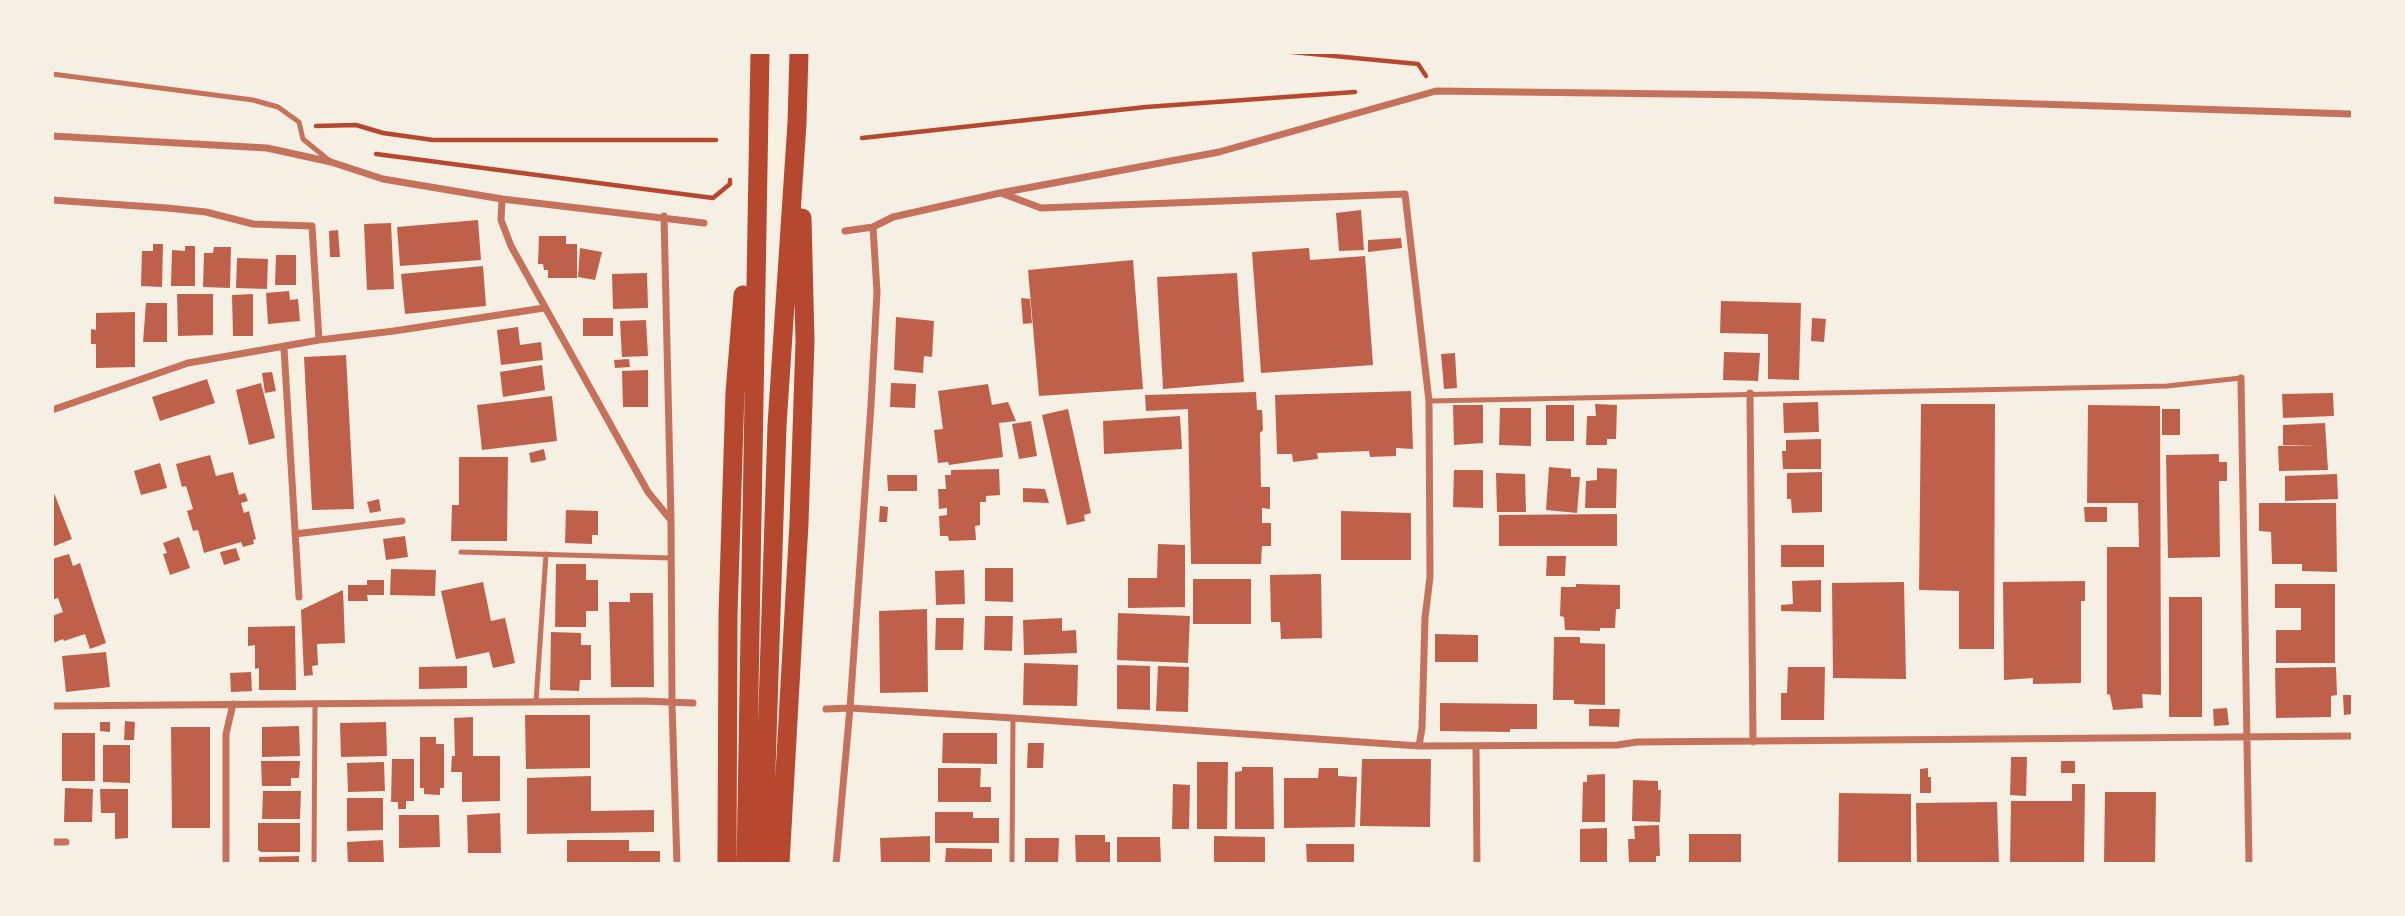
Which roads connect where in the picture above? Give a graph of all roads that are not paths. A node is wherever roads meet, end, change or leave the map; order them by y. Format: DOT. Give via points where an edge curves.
graph roads {
  1 [pos="760,52"];
  2 [pos="799,52"];
  3 [pos="52,74"];
  4 [pos="2353,114"];
  5 [pos="758,120"];
  6 [pos="797,123"];
  7 [pos="52,136"];
  8 [pos="331,162"];
  9 [pos="1000,193"];
  10 [pos="502,199"];
  11 [pos="52,200"];
  12 [pos="664,216"];
  13 [pos="704,223"];
  14 [pos="873,227"];
  15 [pos="845,231"];
  16 [pos="544,308"];
  17 [pos="319,340"];
  18 [pos="284,348"];
  19 [pos="2241,378"];
  20 [pos="1750,393"];
  21 [pos="1429,401"];
  22 [pos="52,410"];
  23 [pos="671,519"];
  24 [pos="402,521"];
  25 [pos="295,534"];
  26 [pos="461,552"];
  27 [pos="546,554"];
  28 [pos="671,558"];
  29 [pos="299,597"];
  30 [pos="536,702"];
  31 [pos="233,704"];
  32 [pos="315,704"];
  33 [pos="671,704"];
  34 [pos="693,704"];
  35 [pos="52,706"];
  36 [pos="850,708"];
  37 [pos="825,709"];
  38 [pos="1013,718"];
  39 [pos="2353,736"];
  40 [pos="2246,737"];
  41 [pos="1753,742"];
  42 [pos="1419,746"];
  43 [pos="1476,746"];
  44 [pos="756,812"];
  45 [pos="52,842"];
  46 [pos="66,842"];
  47 [pos="226,863"];
  48 [pos="314,863"];
  49 [pos="677,863"];
  50 [pos="727,863"];
  51 [pos="746,863"];
  52 [pos="763,863"];
  53 [pos="780,863"];
  54 [pos="836,863"];
  55 [pos="1012,863"];
  56 [pos="1477,863"];
  57 [pos="2249,863"];
  1 -- 5 [label="highway"];
  2 -- 6 [label="highway"];
  3 -- 8 [label="lane" via="278,107 299,122 303,139"];
  4 -- 9 [label="street" via="1755,95 1436,91 1219,152"];
  5 -- 44 [label="highway"];
  5 -- 50 [label="highway" via="735,392"];
  6 -- 44 [label="highway"];
  6 -- 53 [label="highway" via="805,341"];
  7 -- 8 [label="street" via="267,148"];
  8 -- 10 [label="street" via="383,179"];
  9 -- 14 [label="street" via="893,217"];
  9 -- 21 [label="street" via="1041,208 1405,194"];
  10 -- 12 [label="street"];
  10 -- 16 [label="street" via="501,220 511,246"];
  11 -- 17 [label="street" via="193,210 253,224 312,226"];
  12 -- 13 [label="street"];
  12 -- 23 [label="street"];
  14 -- 15 [label="street"];
  14 -- 36 [label="street" via="876,304"];
  16 -- 17 [label="street"];
  16 -- 23 [label="street" via="648,492"];
  17 -- 18 [label="street"];
  18 -- 22 [label="street" via="188,363"];
  18 -- 25 [label="street"];
  19 -- 20 [label="lane" via="2167,386"];
  19 -- 40 [label="street"];
  20 -- 21 [label="lane"];
  20 -- 41 [label="street"];
  21 -- 42 [label="street" via="1430,577"];
  23 -- 28 [label="street"];
  24 -- 25 [label="street"];
  25 -- 29 [label="street"];
  26 -- 27 [label="lane"];
  27 -- 28 [label="lane"];
  27 -- 30 [label="lane"];
  28 -- 33 [label="street"];
  30 -- 32 [label="street"];
  30 -- 33 [label="street"];
  31 -- 32 [label="street"];
  31 -- 35 [label="street"];
  31 -- 47 [label="street" via="226,734"];
  32 -- 48 [label="lane"];
  33 -- 34 [label="street"];
  33 -- 49 [label="street"];
  36 -- 37 [label="street"];
  36 -- 38 [label="street"];
  36 -- 54 [label="street"];
  38 -- 42 [label="street"];
  38 -- 55 [label="lane"];
  39 -- 40 [label="street"];
  40 -- 41 [label="street"];
  40 -- 57 [label="street"];
  41 -- 43 [label="street"];
  42 -- 43 [label="street"];
  43 -- 56 [label="street"];
  44 -- 51 [label="highway"];
  44 -- 52 [label="highway"];
  45 -- 46 [label="street"];
}
